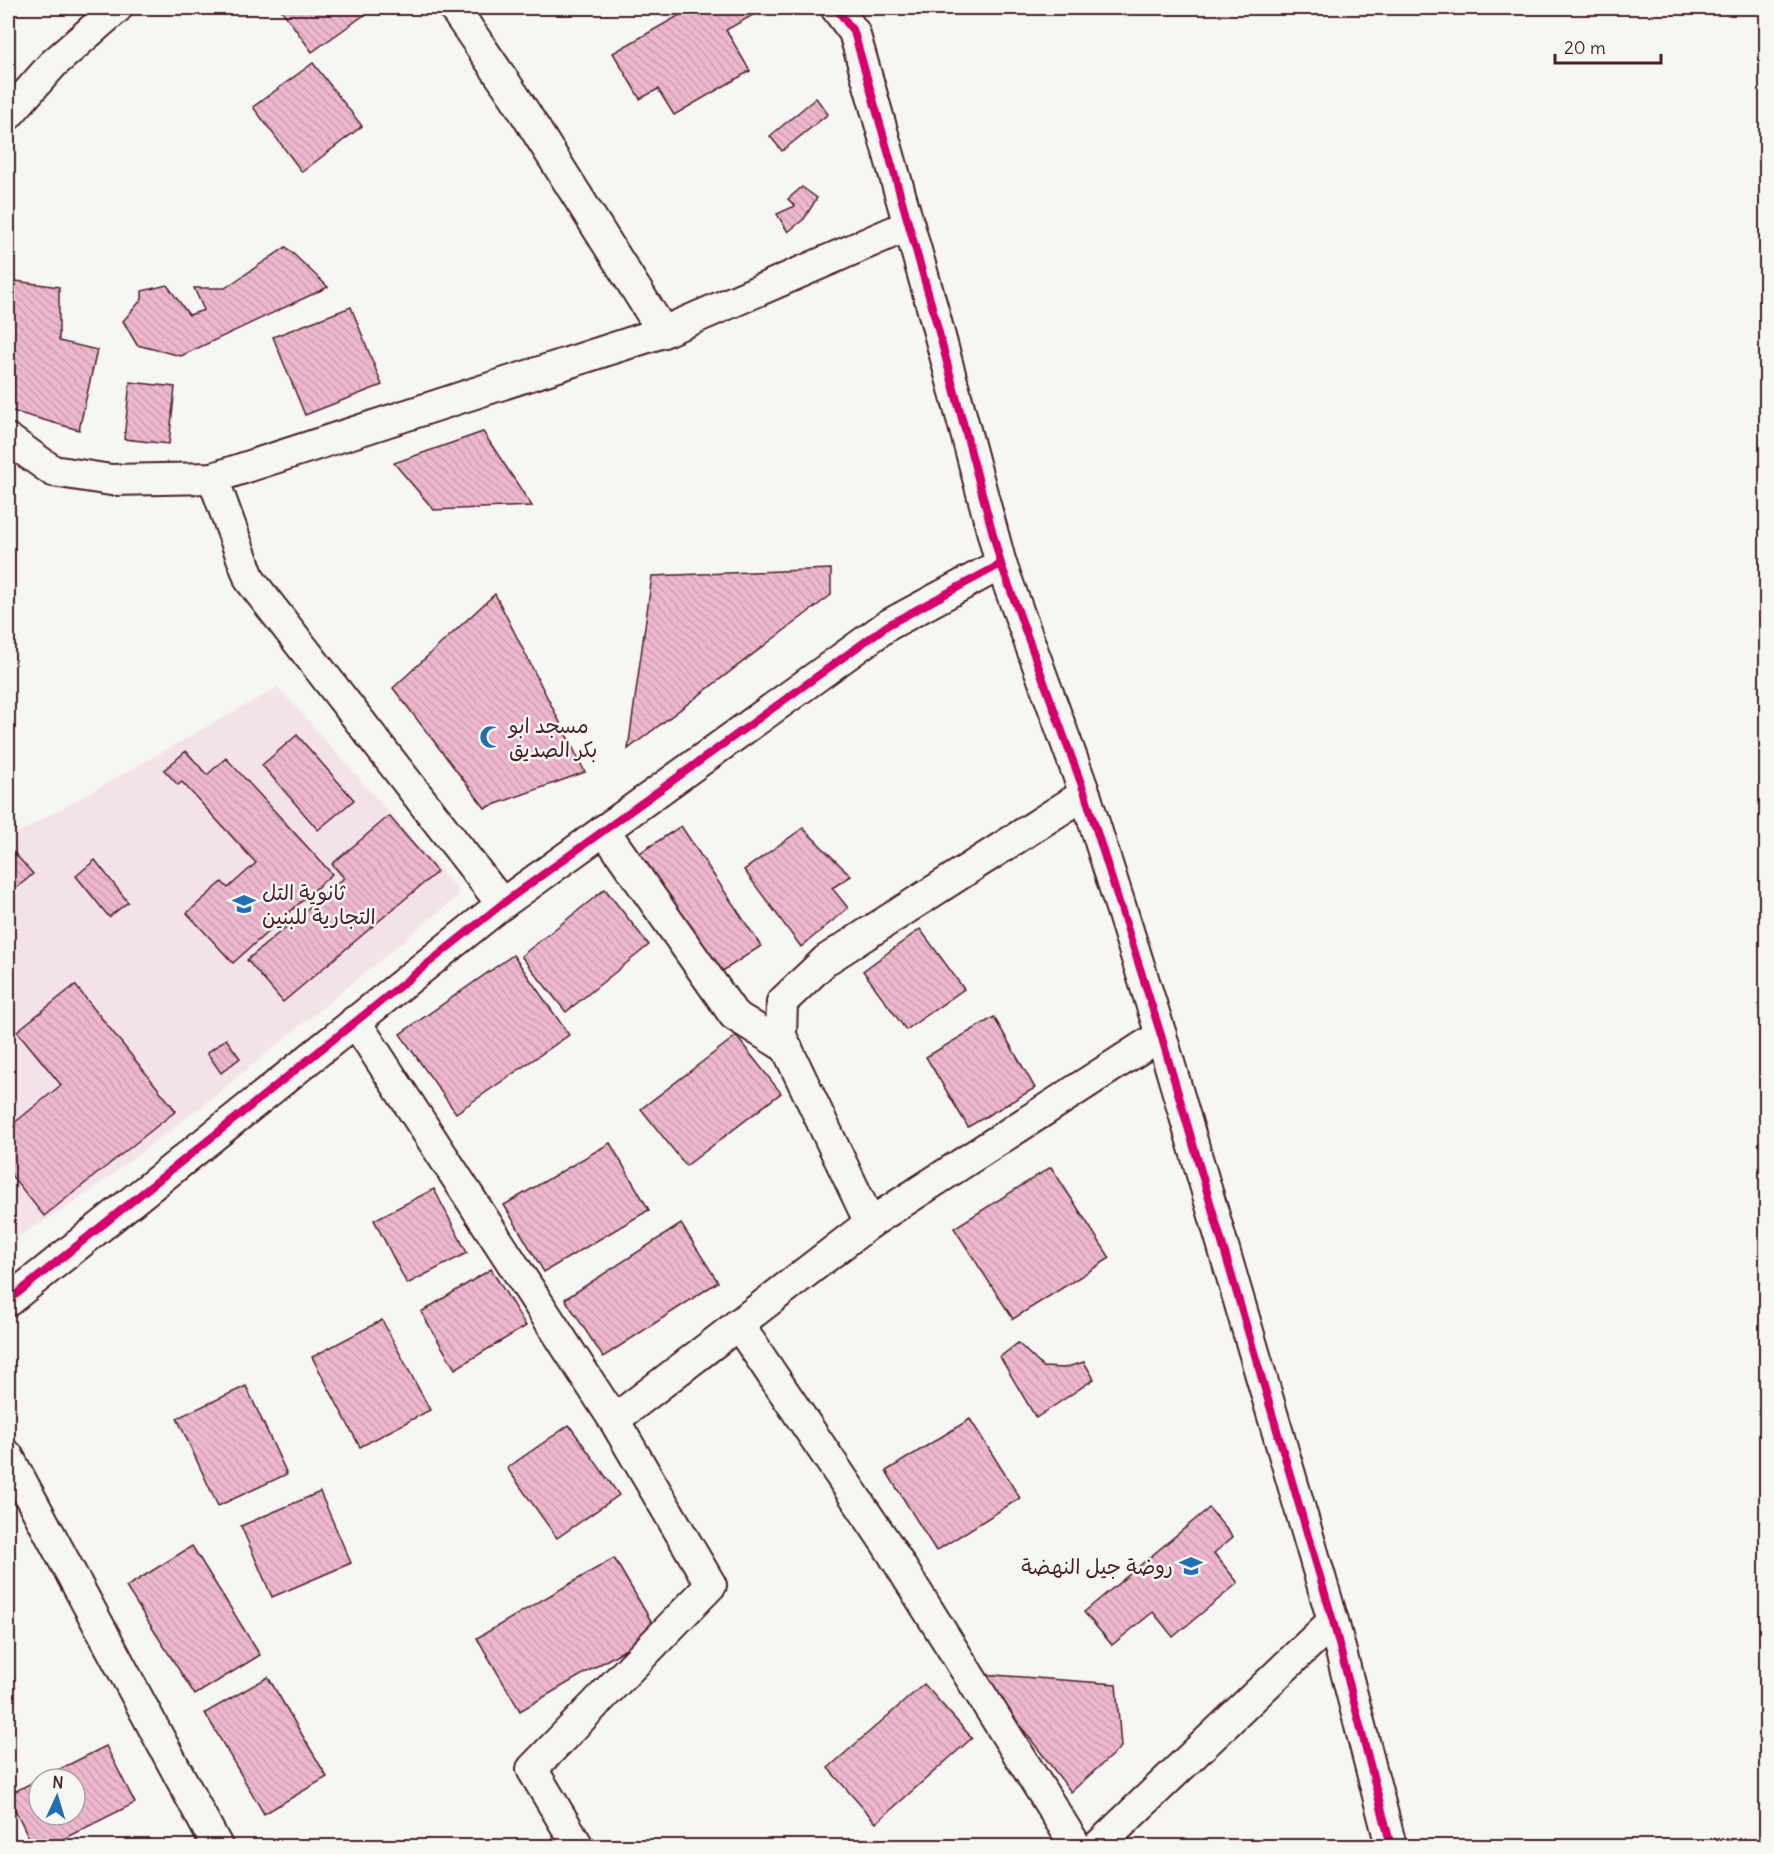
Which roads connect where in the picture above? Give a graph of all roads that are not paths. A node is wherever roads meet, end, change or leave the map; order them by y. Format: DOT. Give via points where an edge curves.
graph roads {
  1 [pos="117,8"];
  2 [pos="454,8"];
  3 [pos="836,8"];
  4 [pos="8,115"];
  5 [pos="909,225"];
  6 [pos="663,332"];
  7 [pos="8,439"];
  8 [pos="213,478"];
  9 [pos="1001,564"];
  10 [pos="1085,794"];
  11 [pos="604,830"];
  12 [pos="502,904"];
  13 [pos="356,1022"];
  14 [pos="1161,1035"];
  15 [pos="787,1048"];
  16 [pos="870,1223"];
  17 [pos="8,1301"];
  18 [pos="738,1324"];
  19 [pos="614,1420"];
  20 [pos="8,1456"];
  21 [pos="1334,1621"];
  22 [pos="217,1846"];
  23 [pos="578,1846"];
  24 [pos="1076,1846"];
  25 [pos="1098,1846"];
  26 [pos="1391,1846"];
  1 -- 4 [label="street" via="52,64"];
  2 -- 6 [label="street" via="522,107"];
  3 -- 5 [label="street" via="854,32"];
  5 -- 6 [label="street"];
  5 -- 9 [label="street"];
  6 -- 8 [label="street"];
  7 -- 8 [label="street" via="53,471 111,480"];
  8 -- 12 [label="street" via="250,580"];
  9 -- 10 [label="street"];
  9 -- 11 [label="street" via="888,625"];
  10 -- 14 [label="street"];
  10 -- 15 [label="street" via="826,960 782,1002 781,1036"];
  11 -- 12 [label="street"];
  11 -- 15 [label="street" via="734,1015"];
  12 -- 13 [label="street"];
  13 -- 17 [label="street"];
  13 -- 19 [label="street"];
  14 -- 16 [label="street"];
  14 -- 21 [label="street"];
  15 -- 16 [label="street"];
  16 -- 18 [label="street"];
  18 -- 19 [label="street"];
  18 -- 24 [label="street" via="886,1543"];
  19 -- 23 [label="street" via="711,1585 532,1769"];
  20 -- 22 [label="street"];
  21 -- 25 [label="street"];
  21 -- 26 [label="street"];
}
